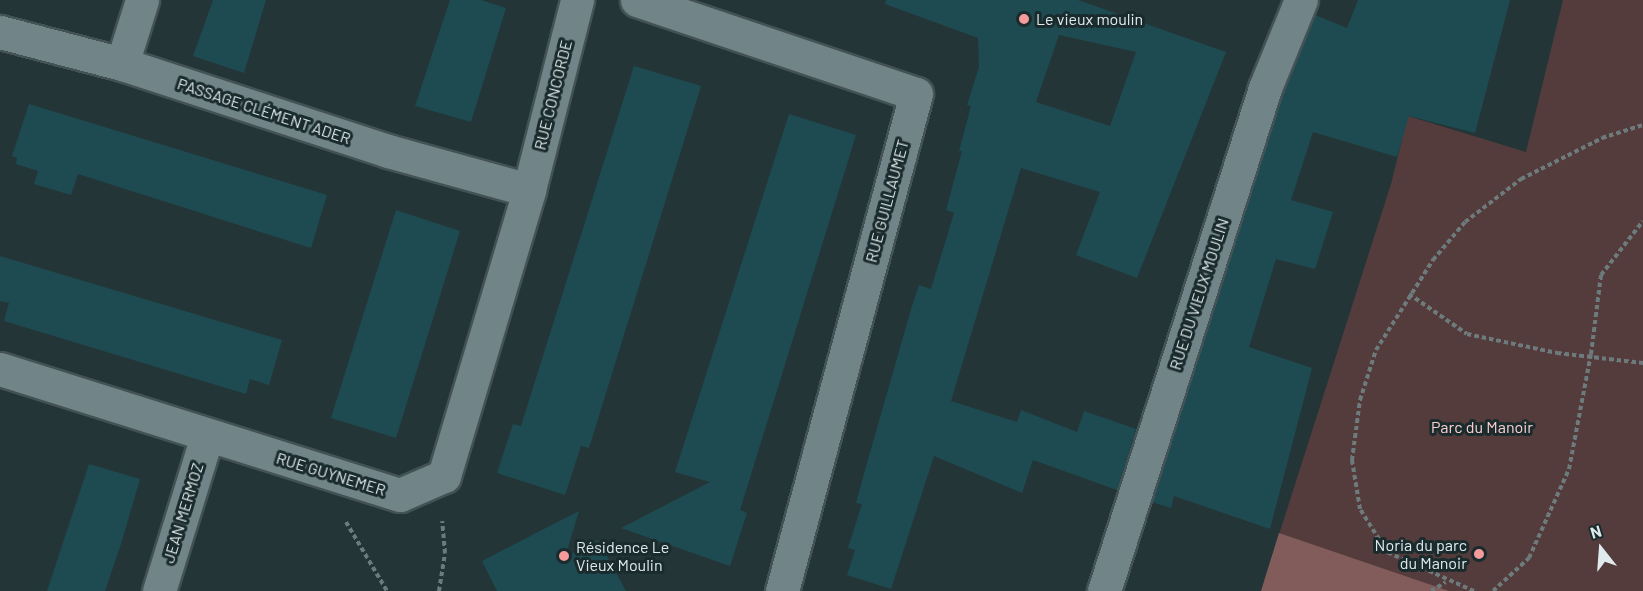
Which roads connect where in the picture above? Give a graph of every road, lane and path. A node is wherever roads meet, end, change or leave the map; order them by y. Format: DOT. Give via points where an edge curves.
graph roads {
  1 [pos="142,0"];
  2 [pos="577,0"];
  3 [pos="637,0"];
  4 [pos="1301,0"];
  5 [pos="0,32"];
  6 [pos="122,64"];
  7 [pos="1643,125"];
  8 [pos="529,190"];
  9 [pos="1643,221"];
  10 [pos="1409,294"];
  11 [pos="1591,354"];
  12 [pos="1643,363"];
  13 [pos="0,369"];
  14 [pos="207,435"];
  15 [pos="316,469"];
  16 [pos="441,517"];
  17 [pos="1447,582"];
  18 [pos="159,591"];
  19 [pos="387,591"];
  20 [pos="439,591"];
  21 [pos="782,591"];
  22 [pos="1104,591"];
  23 [pos="1431,591"];
  24 [pos="1474,591"];
  25 [pos="1493,591"];
  1 -- 6 [label="street"];
  2 -- 8 [label="street, RUE CONCORDE"];
  3 -- 21 [label="street, RUE GUILLAUMET" via="916,94"];
  4 -- 22 [label="street, RUE DU VIEUX MOULIN" via="1265,88"];
  5 -- 6 [label="street, PASSAGE CLÉMENT ADER"];
  6 -- 8 [label="street, PASSAGE CLÉMENT ADER" via="388,150"];
  7 -- 10 [label="path" via="1602,138 1521,179 1465,222"];
  8 -- 15 [label="street, RUE GUYNEMER" via="444,476 400,495"];
  9 -- 11 [label="path" via="1601,275"];
  10 -- 11 [label="path" via="1467,334 1557,353"];
  10 -- 17 [label="path" via="1376,350 1360,400 1352,460 1360,509 1387,552"];
  11 -- 12 [label="path"];
  11 -- 25 [label="path" via="1569,469 1529,558"];
  13 -- 14 [label="street, RUE GUYNEMER"];
  14 -- 15 [label="street, RUE GUYNEMER"];
  14 -- 18 [label="street, JEAN MERMOZ"];
  15 -- 19 [label="path"];
  16 -- 20 [label="path" via="445,553"];
  17 -- 23 [label="path"];
  17 -- 24 [label="path"];
}
